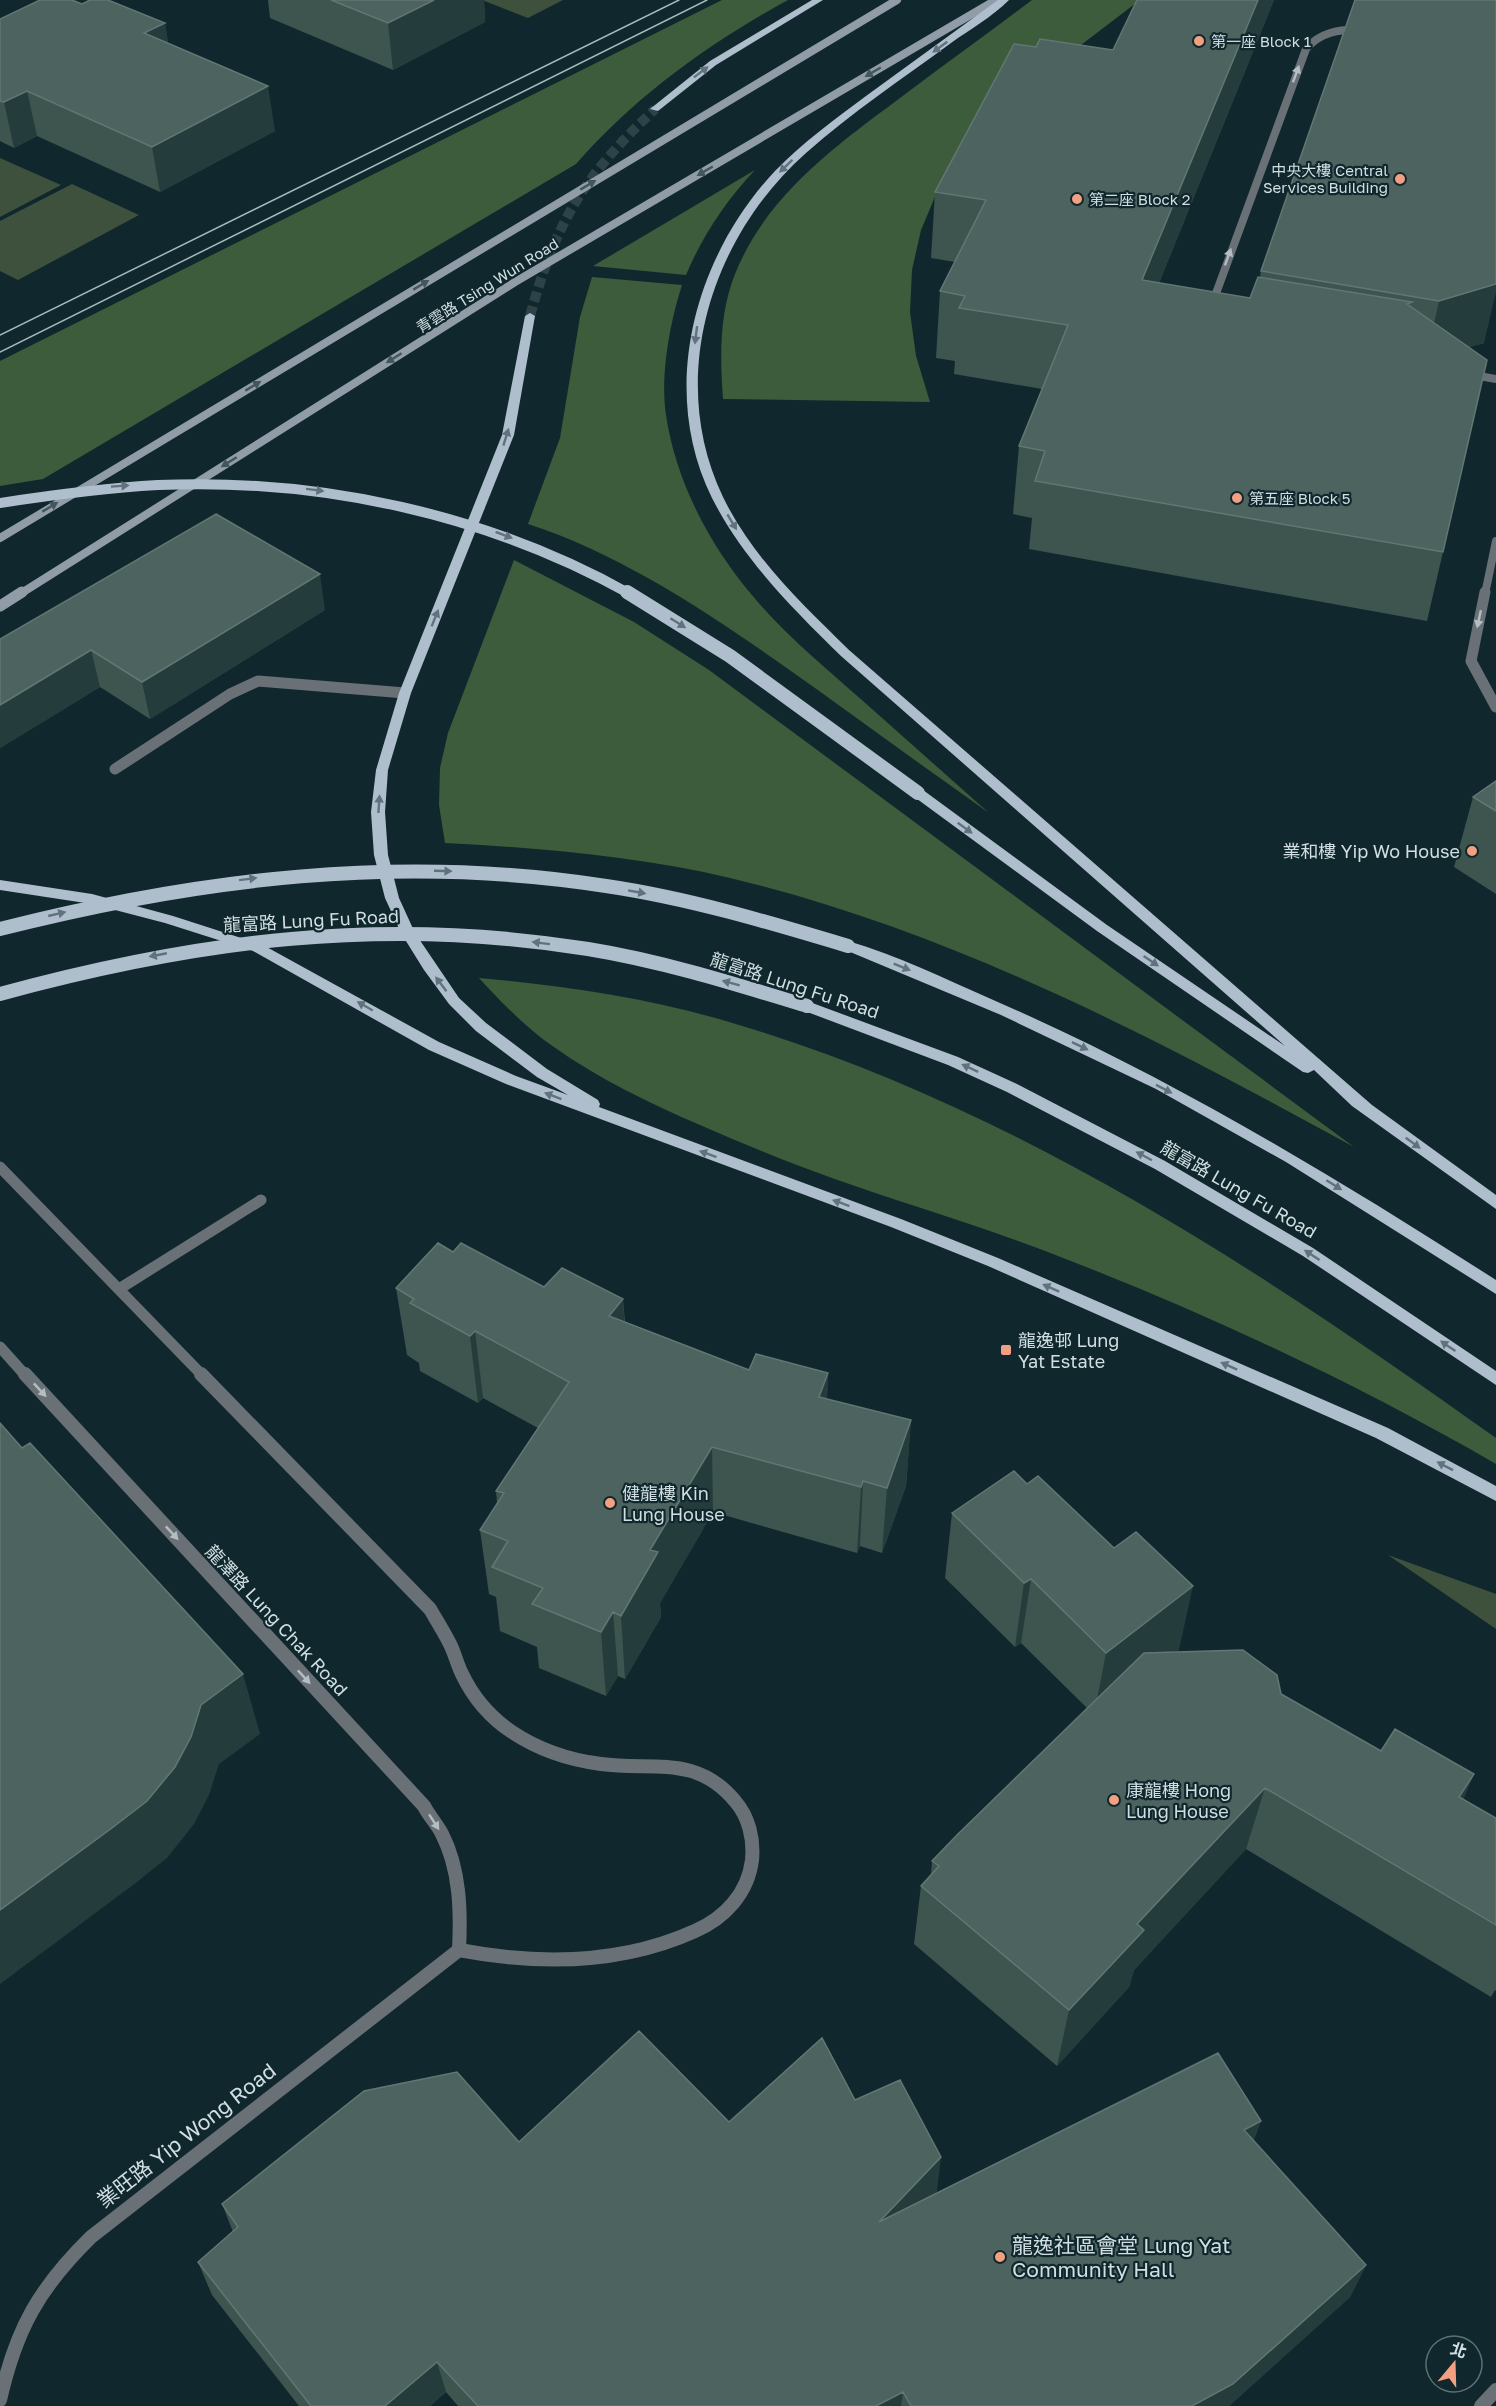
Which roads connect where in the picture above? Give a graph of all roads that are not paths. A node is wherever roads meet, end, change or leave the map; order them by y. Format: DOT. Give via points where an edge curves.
graph roads {
  1 [pos="818,0"];
  2 [pos="897,0"];
  3 [pos="996,0"];
  4 [pos="1004,0"];
  5 [pos="1370,31"];
  6 [pos="655,109"];
  7 [pos="530,316"];
  8 [pos="1214,320"];
  9 [pos="1461,373"];
  10 [pos="1496,379"];
  11 [pos="0,503"];
  12 [pos="0,538"];
  13 [pos="1496,541"];
  14 [pos="0,606"];
  15 [pos="405,693"];
  16 [pos="1496,707"];
  17 [pos="115,769"];
  18 [pos="0,885"];
  19 [pos="0,929"];
  20 [pos="0,994"];
  21 [pos="1366,1108"];
  22 [pos="627,1124"];
  23 [pos="0,1167"];
  24 [pos="261,1200"];
  25 [pos="1496,1203"];
  26 [pos="119,1288"];
  27 [pos="1496,1288"];
  28 [pos="0,1347"];
  29 [pos="1496,1379"];
  30 [pos="1496,1494"];
  31 [pos="459,1950"];
  32 [pos="1496,2390"];
  33 [pos="0,2400"];
  34 [pos="1481,2406"];
  6 -- 1 [label="main road, one-way" via="713,63"];
  12 -- 2 [label="main road, 青雲路 Tsing Wun Road, one-way"];
  3 -- 14 [label="main road, 青雲路 Tsing Wun Road, one-way" via="515,282"];
  4 -- 21 [label="main road, one-way" via="823,133 776,175 743,217 717,262 696,328 692,384 696,437 704,464 716,495 751,551 845,653"];
  8 -- 5 [label="street, one-way" via="1212,302 1306,48 1327,33"];
  15 -- 7 [label="main road, one-way" via="508,435"];
  9 -- 10 [label="street"];
  11 -- 21 [label="main road, one-way, bridge" via="132,485 270,486 419,508 524,543 613,584 732,658 1102,928"];
  13 -- 16 [label="street, one-way" via="1470,661"];
  15 -- 17 [label="street" via="258,681 231,694"];
  22 -- 15 [label="main road, one-way" via="542,1073 481,1027 454,1001 408,933 392,898 381,855 378,812 382,770"];
  22 -- 18 [label="main road, one-way" via="434,1046 258,948 92,899"];
  19 -- 27 [label="main road, one-way, bridge" via="93,905 211,884 322,872 528,876 708,907 848,946 1041,1027 1212,1113"];
  29 -- 20 [label="main road, 龍富路 Lung Fu Road, one-way, bridge" via="1308,1252 1160,1165 953,1061 740,985 627,956 540,942 374,933 247,940 135,959"];
  21 -- 25 [label="main road, one-way"];
  30 -- 22 [label="main road, one-way" via="1382,1433 993,1262"];
  23 -- 26 [label="street"];
  24 -- 26 [label="street"];
  26 -- 31 [label="street" via="430,1609 464,1678 483,1706 509,1730 540,1749 574,1760 679,1766 708,1776 730,1794 747,1817 753,1844 747,1882 737,1900 715,1922 686,1937 629,1953 562,1961 509,1959"];
  28 -- 31 [label="street, 龍澤路 Lung Chak Road, one-way" via="424,1806 454,1864 460,1898"];
  31 -- 33 [label="street, 業旺路 Yip Wong Road" via="91,2237 56,2274 28,2317 7,2365"];
  32 -- 34 [label="street"];
}
